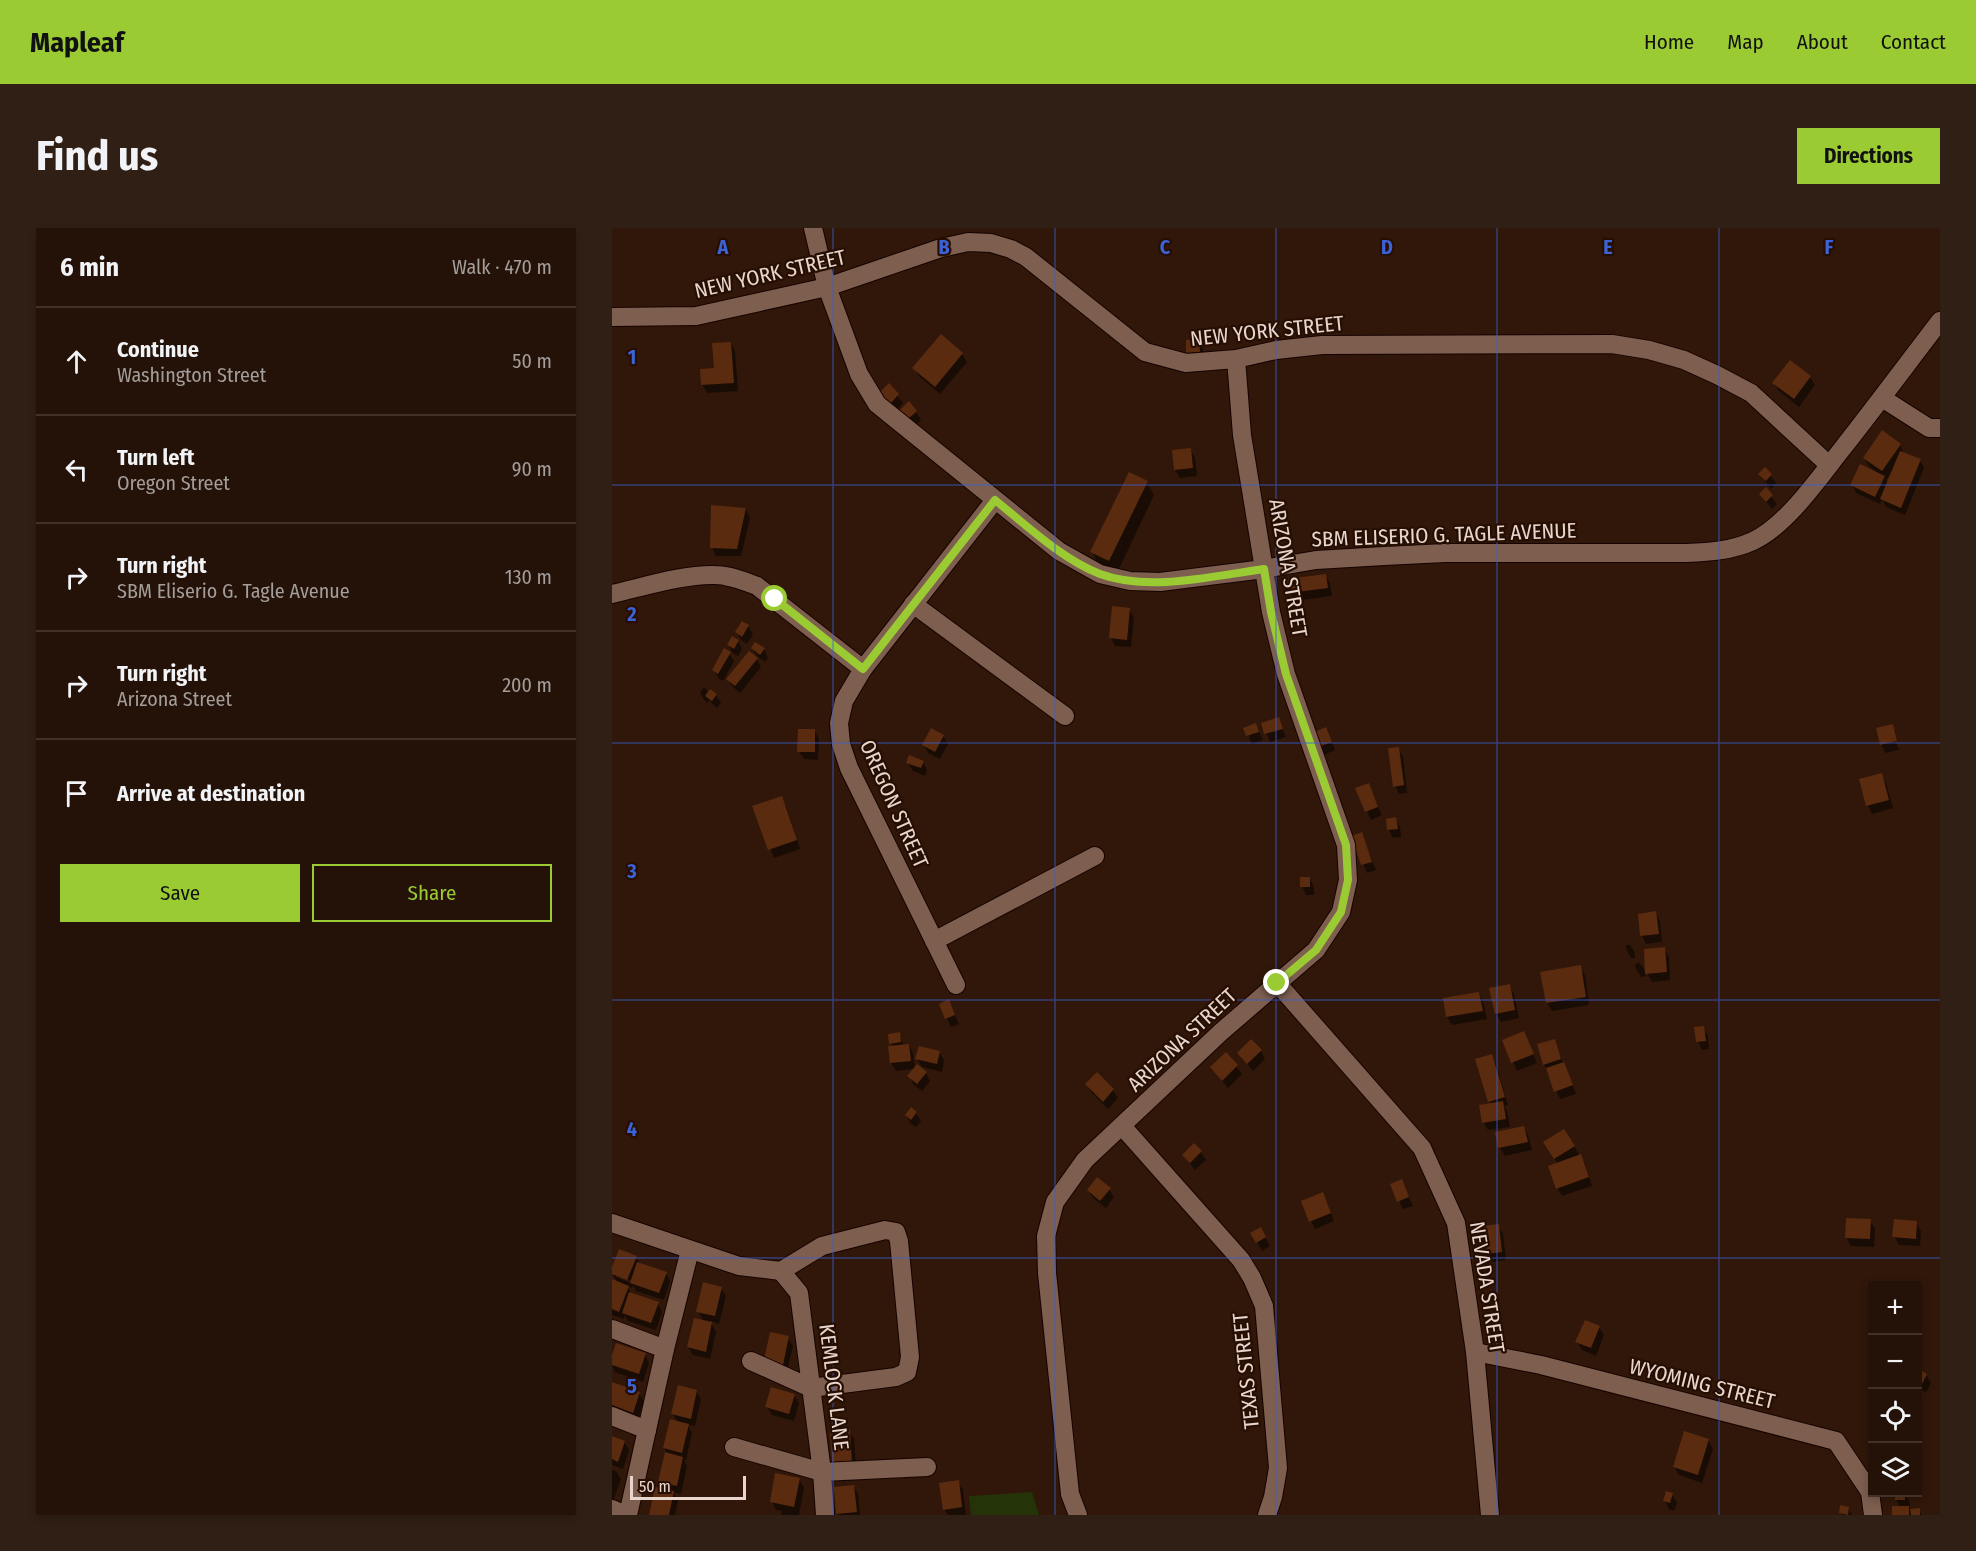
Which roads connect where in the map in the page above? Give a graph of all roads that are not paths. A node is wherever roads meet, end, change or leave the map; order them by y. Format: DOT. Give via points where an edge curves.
graph roads {
  1 [pos="813,228"];
  2 [pos="827,287"];
  3 [pos="612,317"];
  4 [pos="1940,321"];
  5 [pos="1236,360"];
  6 [pos="1881,398"];
  7 [pos="1940,428"];
  8 [pos="1829,465"];
  9 [pos="995,500"];
  10 [pos="1264,569"];
  11 [pos="612,594"];
  12 [pos="913,604"];
  13 [pos="863,669"];
  14 [pos="1065,716"];
  15 [pos="1095,856"];
  16 [pos="934,941"];
  17 [pos="1277,983"];
  18 [pos="956,985"];
  19 [pos="1122,1126"];
  20 [pos="612,1223"];
  21 [pos="690,1250"];
  22 [pos="781,1271"];
  23 [pos="612,1329"];
  24 [pos="665,1349"];
  25 [pos="1475,1352"];
  26 [pos="751,1361"];
  27 [pos="811,1388"];
  28 [pos="612,1416"];
  29 [pos="647,1430"];
  30 [pos="734,1447"];
  31 [pos="927,1467"];
  32 [pos="822,1472"];
  33 [pos="612,1509"];
  34 [pos="627,1515"];
  35 [pos="825,1515"];
  36 [pos="1078,1515"];
  37 [pos="1267,1515"];
  38 [pos="1490,1515"];
  39 [pos="1872,1515"];
  1 -- 2 [label="street, SBM ELISERIO G. TAGLE AVENUE"];
  2 -- 3 [label="street, NEW YORK STREET" via="696,316"];
  2 -- 5 [label="street, NEW YORK STREET" via="941,248 968,242 991,243 1026,257 1145,352 1186,363"];
  2 -- 9 [label="street, SBM ELISERIO G. TAGLE AVENUE" via="859,374 877,404"];
  4 -- 6 [label="street, SBM ELISERIO G. TAGLE AVENUE"];
  5 -- 8 [label="street, NEW YORK STREET" via="1322,345 1612,344 1649,350 1684,360 1750,393"];
  5 -- 10 [label="street, ARIZONA STREET" via="1242,435"];
  6 -- 7 [label="street" via="1929,428"];
  6 -- 8 [label="street, SBM ELISERIO G. TAGLE AVENUE"];
  8 -- 10 [label="street, SBM ELISERIO G. TAGLE AVENUE" via="1776,527 1754,541 1725,551 1394,555 1316,560"];
  9 -- 10 [label="street, SBM ELISERIO G. TAGLE AVENUE" via="1059,551 1100,574 1160,582"];
  9 -- 12 [label="street, OREGON STREET"];
  10 -- 17 [label="street, ARIZONA STREET" via="1286,674 1346,845 1348,880 1341,912 1316,950"];
  11 -- 13 [label="street" via="716,575 738,579 757,586"];
  12 -- 13 [label="street, OREGON STREET"];
  12 -- 14 [label="street"];
  13 -- 16 [label="street, OREGON STREET" via="844,702 839,723 841,744 849,768"];
  15 -- 16 [label="street"];
  16 -- 18 [label="street, OREGON STREET"];
  17 -- 19 [label="street, ARIZONA STREET"];
  17 -- 25 [label="street, NEVADA STREET" via="1422,1148 1456,1222"];
  19 -- 36 [label="street, ARIZONA STREET" via="1085,1160 1055,1202 1046,1236 1070,1494"];
  19 -- 37 [label="street, TEXAS STREET" via="1241,1260 1264,1306 1278,1468"];
  20 -- 21 [label="street"];
  21 -- 22 [label="street" via="739,1266"];
  21 -- 24 [label="street"];
  22 -- 27 [label="street, KEMLOCK LANE" via="799,1293"];
  22 -- 27 [label="street" via="822,1246 874,1232 896,1232 899,1241 910,1357 907,1372 896,1377"];
  23 -- 24 [label="street"];
  24 -- 29 [label="street"];
  25 -- 38 [label="street, NEVADA STREET"];
  25 -- 39 [label="street, WYOMING STREET" via="1541,1365 1836,1441 1870,1492"];
  26 -- 27 [label="street"];
  27 -- 32 [label="street, KEMLOCK LANE"];
  28 -- 29 [label="street"];
  29 -- 34 [label="street"];
  30 -- 32 [label="street"];
  31 -- 32 [label="street"];
  32 -- 35 [label="street, KEMLOCK LANE"];
  33 -- 34 [label="street"];
}
